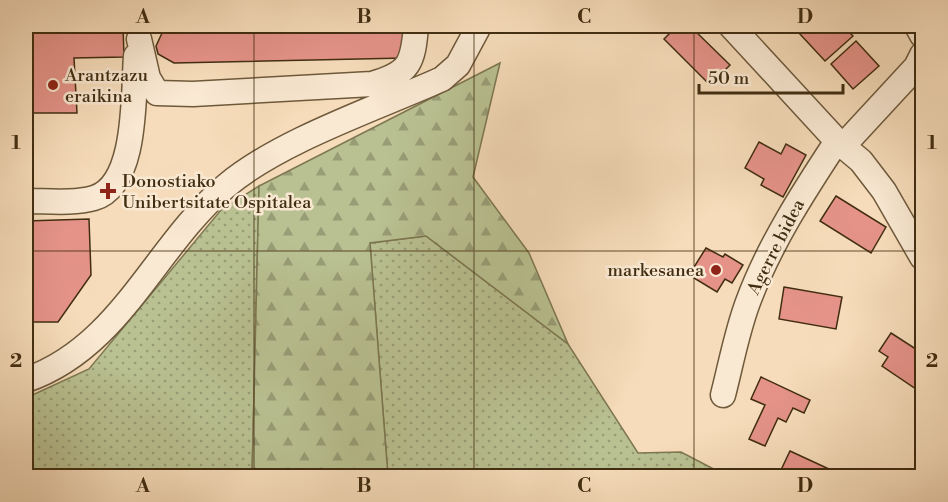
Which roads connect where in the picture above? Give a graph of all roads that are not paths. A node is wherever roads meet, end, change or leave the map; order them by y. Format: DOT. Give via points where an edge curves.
graph roads {
  1 [pos="416,26"];
  2 [pos="479,26"];
  3 [pos="730,26"];
  4 [pos="917,26"];
  5 [pos="922,35"];
  6 [pos="922,56"];
  7 [pos="840,143"];
  8 [pos="26,201"];
  9 [pos="922,257"];
  10 [pos="26,380"];
  11 [pos="723,395"];
  1 -- 8 [label="street" via="409,64 395,77 372,84 193,94 157,93 148,78 140,34 127,159 115,184 96,198"];
  2 -- 10 [label="street" via="458,64 442,79 276,153 228,184 199,209 97,339 48,373"];
  3 -- 7 [label="street"];
  4 -- 5 [label="street"];
  6 -- 7 [label="street, Agerre bidea" via="916,68"];
  7 -- 9 [label="street" via="861,161 884,191"];
  7 -- 11 [label="street, Agerre bidea" via="807,186 759,275 747,303"];
}
